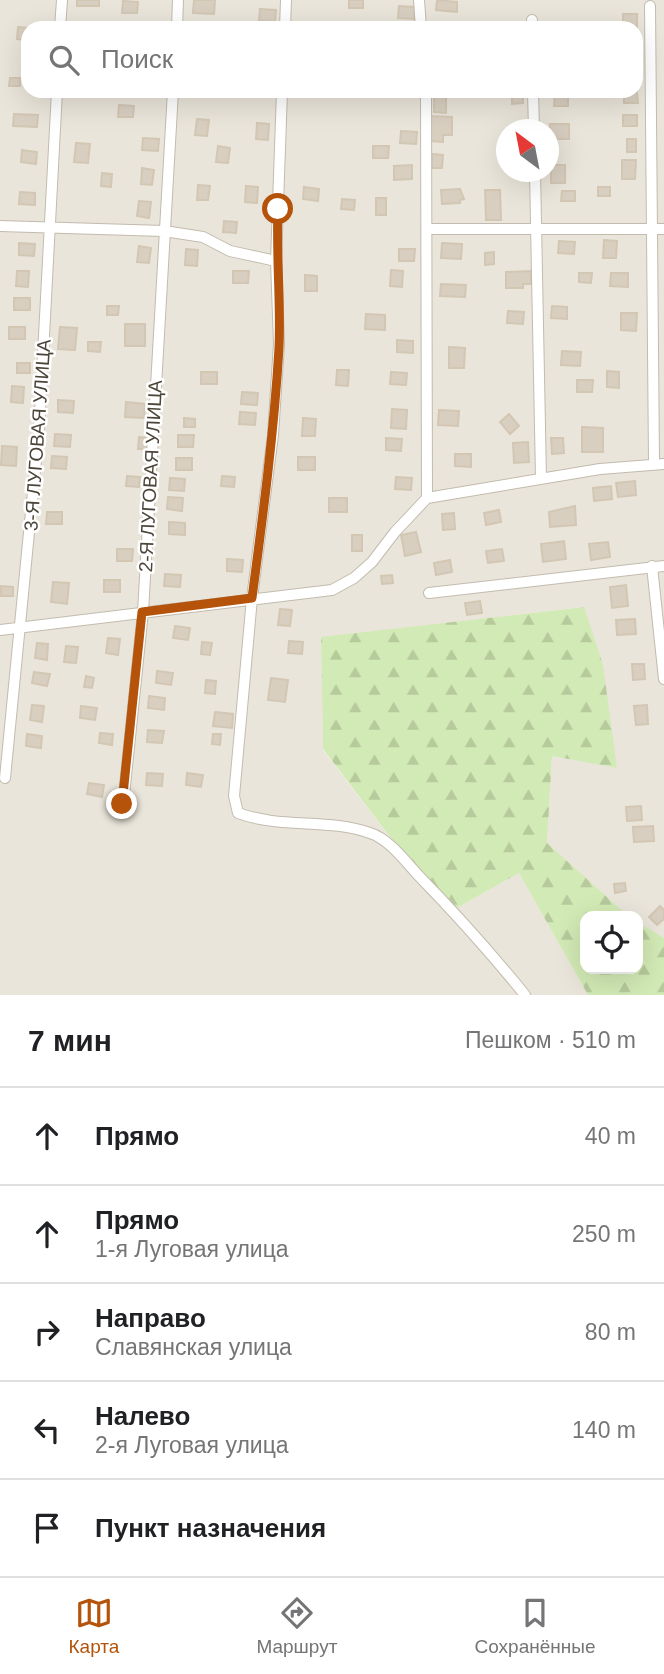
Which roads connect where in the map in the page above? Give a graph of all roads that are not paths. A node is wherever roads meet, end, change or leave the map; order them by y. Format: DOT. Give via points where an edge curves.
graph roads {
  1 [pos="62,0"];
  2 [pos="178,0"];
  3 [pos="286,0"];
  4 [pos="419,0"];
  5 [pos="650,6"];
  6 [pos="60,21"];
  7 [pos="177,21"];
  8 [pos="285,21"];
  9 [pos="420,21"];
  10 [pos="57,98"];
  11 [pos="173,98"];
  12 [pos="282,98"];
  13 [pos="426,98"];
  14 [pos="533,98"];
  15 [pos="534,119"];
  16 [pos="535,182"];
  17 [pos="0,226"];
  18 [pos="536,227"];
  19 [pos="51,228"];
  20 [pos="428,229"];
  21 [pos="650,229"];
  22 [pos="664,229"];
  23 [pos="164,231"];
  24 [pos="276,261"];
  25 [pos="659,464"];
  26 [pos="541,478"];
  27 [pos="428,498"];
  28 [pos="652,566"];
  29 [pos="664,566"];
  30 [pos="429,593"];
  31 [pos="252,598"];
  32 [pos="142,612"];
  33 [pos="21,628"];
  34 [pos="0,630"];
  35 [pos="664,679"];
  36 [pos="5,778"];
  37 [pos="122,804"];
  38 [pos="525,995"];
  1 -- 6 [label="street"];
  2 -- 7 [label="street"];
  3 -- 8 [label="street"];
  4 -- 9 [label="street"];
  5 -- 21 [label="street"];
  10 -- 19 [label="street, 3-Я ЛУГОВАЯ УЛИЦА"];
  11 -- 23 [label="street, 2-Я ЛУГОВАЯ УЛИЦА"];
  12 -- 24 [label="street"];
  13 -- 20 [label="street"];
  14 -- 15 [label="street"];
  16 -- 18 [label="street"];
  17 -- 19 [label="street"];
  18 -- 20 [label="street"];
  18 -- 21 [label="street"];
  18 -- 26 [label="street"];
  19 -- 23 [label="street"];
  19 -- 33 [label="street, 3-Я ЛУГОВАЯ УЛИЦА"];
  20 -- 27 [label="street"];
  21 -- 22 [label="street"];
  21 -- 25 [label="street"];
  23 -- 24 [label="street" via="203,237 230,251"];
  23 -- 32 [label="street, 2-Я ЛУГОВАЯ УЛИЦА"];
  24 -- 31 [label="street" via="279,344 273,435"];
  25 -- 26 [label="street"];
  26 -- 27 [label="street"];
  27 -- 31 [label="street" via="354,578 332,590"];
  28 -- 29 [label="street"];
  28 -- 30 [label="street"];
  28 -- 35 [label="street"];
  31 -- 32 [label="street"];
  31 -- 38 [label="street" via="234,796 238,813 373,833 477,935"];
  32 -- 33 [label="street"];
  32 -- 37 [label="street, 2-Я ЛУГОВАЯ УЛИЦА"];
  33 -- 34 [label="street"];
  33 -- 36 [label="street, 3-Я ЛУГОВАЯ УЛИЦА"];
}
